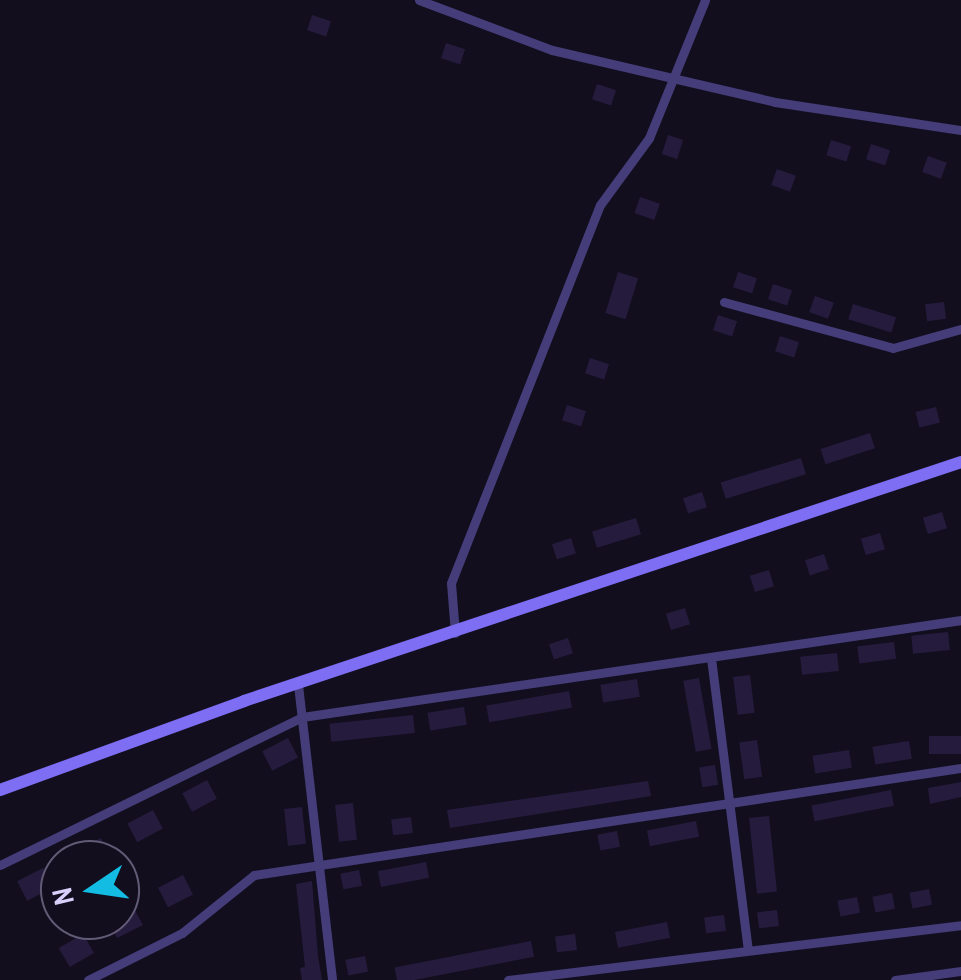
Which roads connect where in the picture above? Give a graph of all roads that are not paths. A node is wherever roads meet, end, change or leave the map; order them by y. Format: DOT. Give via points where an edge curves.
graph roads {
  1 [pos="419,0"];
  2 [pos="705,0"];
  3 [pos="676,76"];
  4 [pos="961,130"];
  5 [pos="724,302"];
  6 [pos="961,329"];
  7 [pos="961,462"];
  8 [pos="961,620"];
  9 [pos="456,633"];
  10 [pos="711,658"];
  11 [pos="298,685"];
  12 [pos="302,717"];
  13 [pos="961,768"];
  14 [pos="0,790"];
  15 [pos="733,802"];
  16 [pos="322,864"];
  17 [pos="0,866"];
  18 [pos="961,925"];
  19 [pos="748,950"];
  20 [pos="961,971"];
  21 [pos="88,980"];
  22 [pos="332,980"];
  23 [pos="508,980"];
  24 [pos="895,980"];
  1 -- 3 [label="street" via="552,50"];
  2 -- 3 [label="street"];
  3 -- 4 [label="street" via="775,102"];
  3 -- 9 [label="street" via="648,138 600,204 451,584"];
  5 -- 6 [label="street" via="893,348"];
  7 -- 9 [label="main road"];
  8 -- 10 [label="street"];
  9 -- 11 [label="main road"];
  10 -- 12 [label="street"];
  10 -- 15 [label="street"];
  11 -- 12 [label="street"];
  11 -- 14 [label="main road"];
  12 -- 16 [label="street"];
  12 -- 17 [label="street"];
  13 -- 15 [label="street"];
  15 -- 16 [label="street"];
  15 -- 19 [label="street"];
  16 -- 21 [label="street" via="254,874 182,933"];
  16 -- 22 [label="street"];
  18 -- 19 [label="street"];
  19 -- 23 [label="street"];
  20 -- 24 [label="street"];
}
